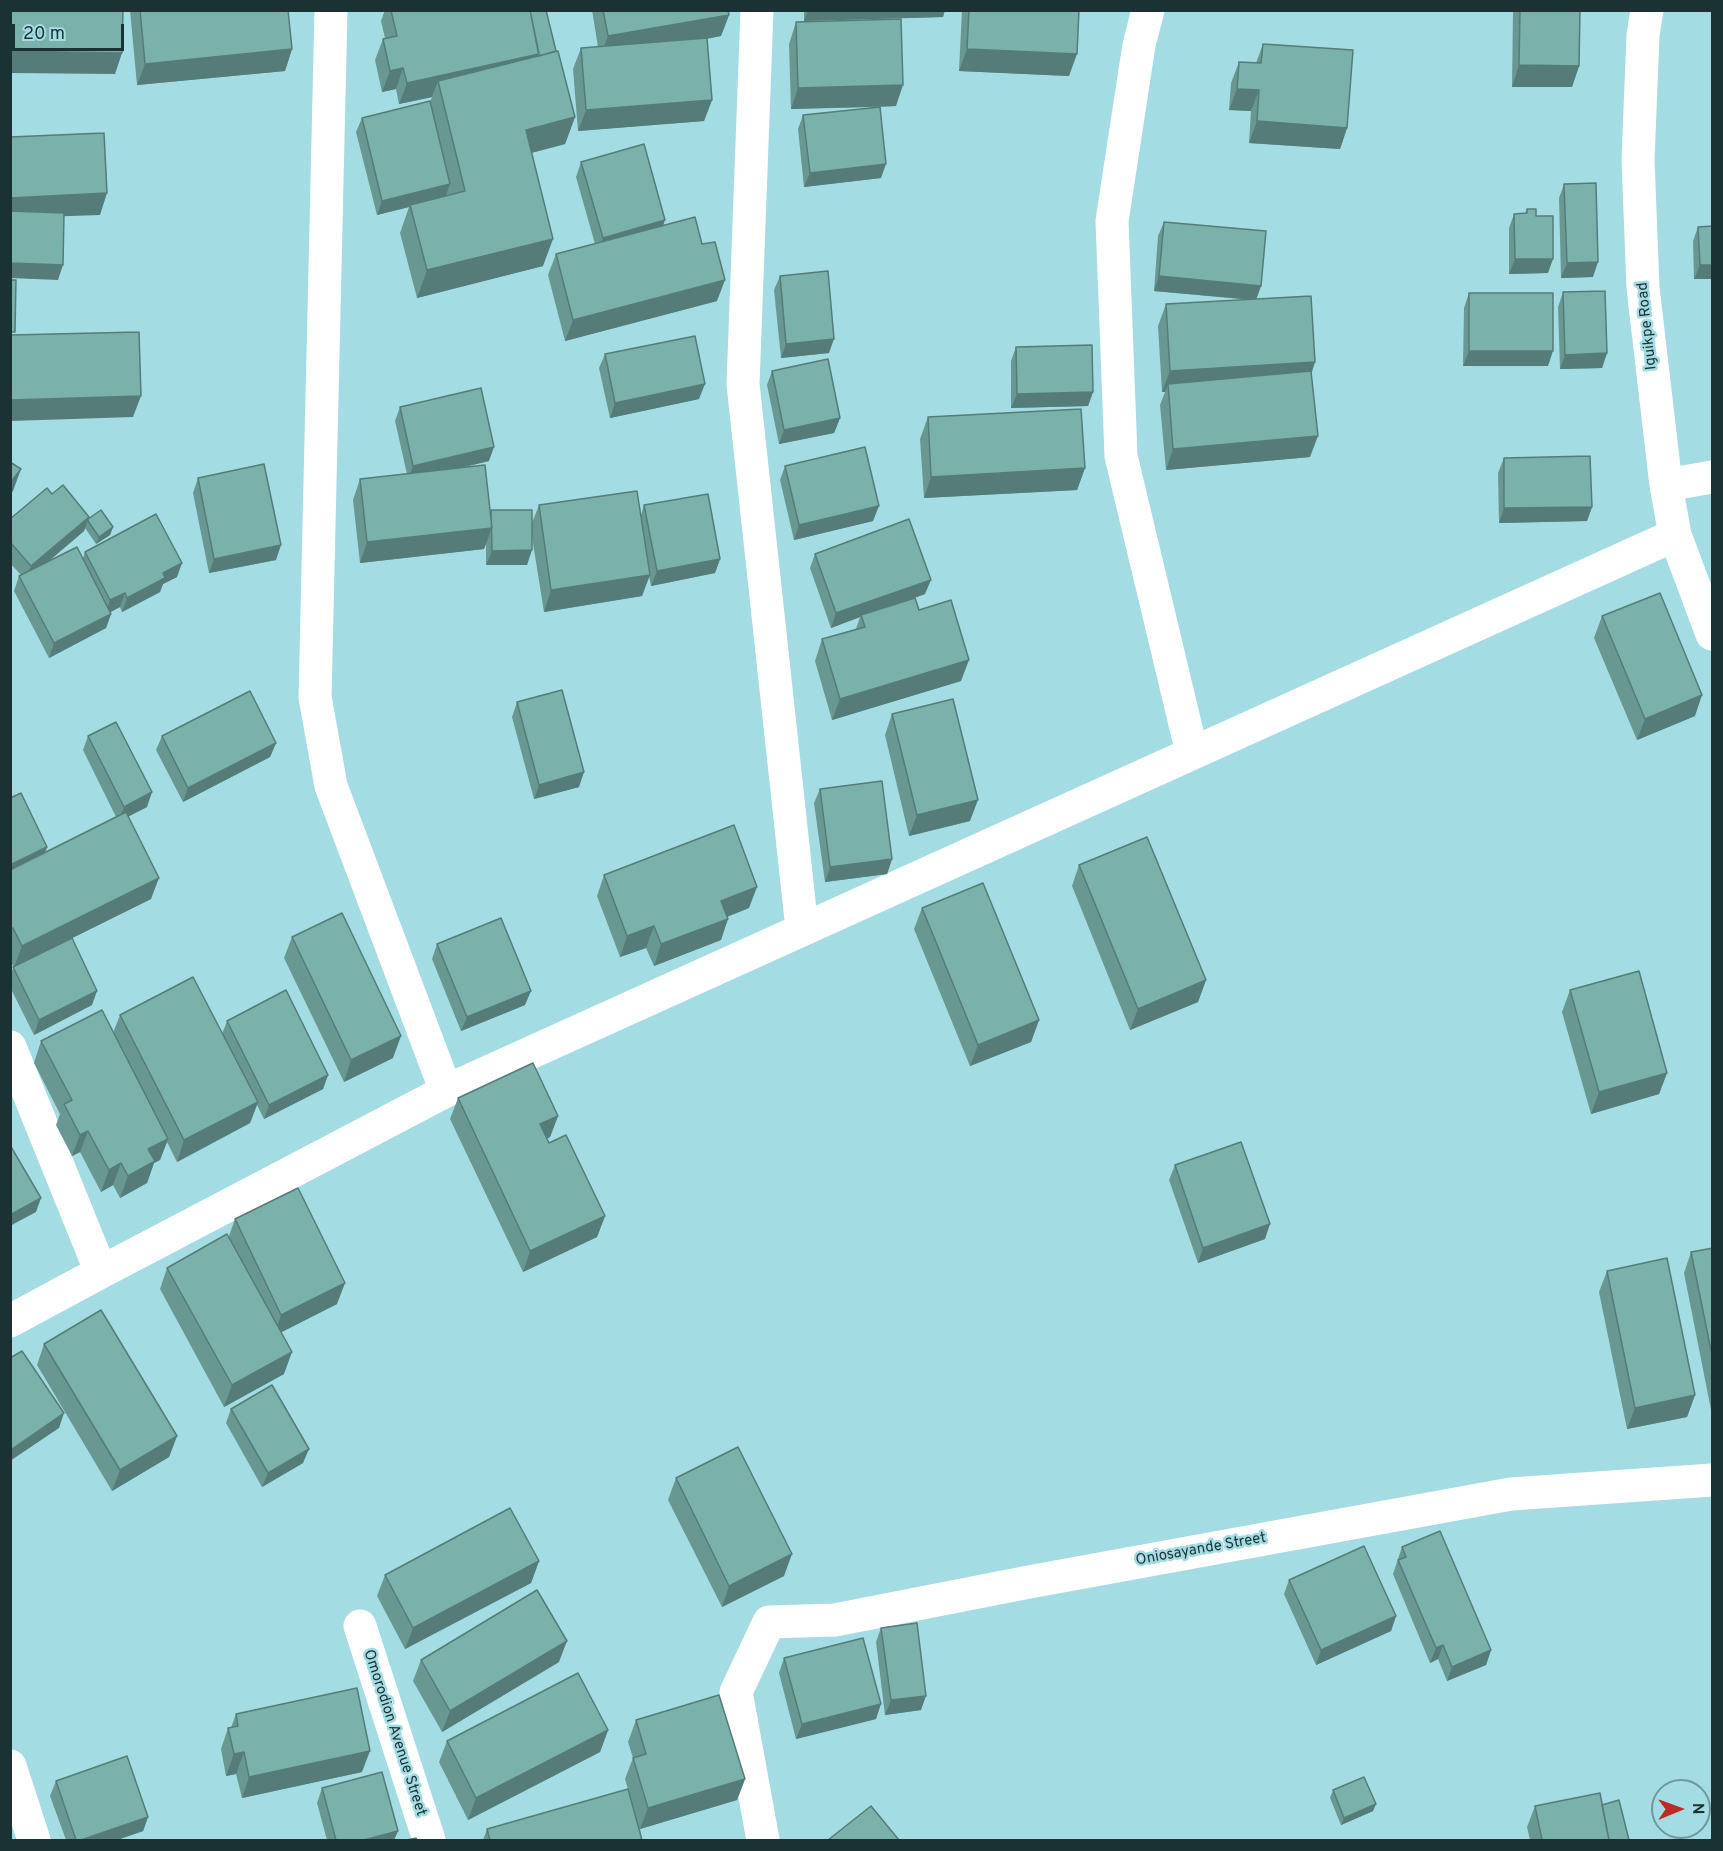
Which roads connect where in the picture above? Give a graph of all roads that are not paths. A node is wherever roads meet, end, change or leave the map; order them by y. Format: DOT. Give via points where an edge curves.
graph roads {
  1 [pos="331,10"];
  2 [pos="757,10"];
  3 [pos="1148,10"];
  4 [pos="1647,10"];
  5 [pos="1713,477"];
  6 [pos="1666,485"];
  7 [pos="1675,535"];
  8 [pos="1713,634"];
  9 [pos="1192,753"];
  10 [pos="802,929"];
  11 [pos="10,1047"];
  12 [pos="446,1090"];
  13 [pos="101,1272"];
  14 [pos="10,1322"];
  15 [pos="1713,1480"];
  16 [pos="360,1626"];
  17 [pos="10,1766"];
  18 [pos="34,1840"];
  19 [pos="429,1840"];
  20 [pos="763,1840"];
  1 -- 12 [label="street" via="315,697 331,786"];
  2 -- 10 [label="street" via="743,384"];
  3 -- 9 [label="street" via="1112,221 1121,456"];
  4 -- 6 [label="street, Iguikpe Road" via="1638,160 1643,288"];
  5 -- 6 [label="street"];
  6 -- 7 [label="street, Iguikpe Road"];
  7 -- 8 [label="street, Iguikpe Road"];
  7 -- 9 [label="street"];
  9 -- 10 [label="street"];
  10 -- 12 [label="street"];
  11 -- 13 [label="street"];
  12 -- 13 [label="street"];
  13 -- 14 [label="street"];
  15 -- 20 [label="street, Oniosayande Street" via="1511,1494 835,1620 769,1622 736,1692"];
  16 -- 19 [label="street, Omorodion Avenue Street"];
  17 -- 18 [label="street"];
}
